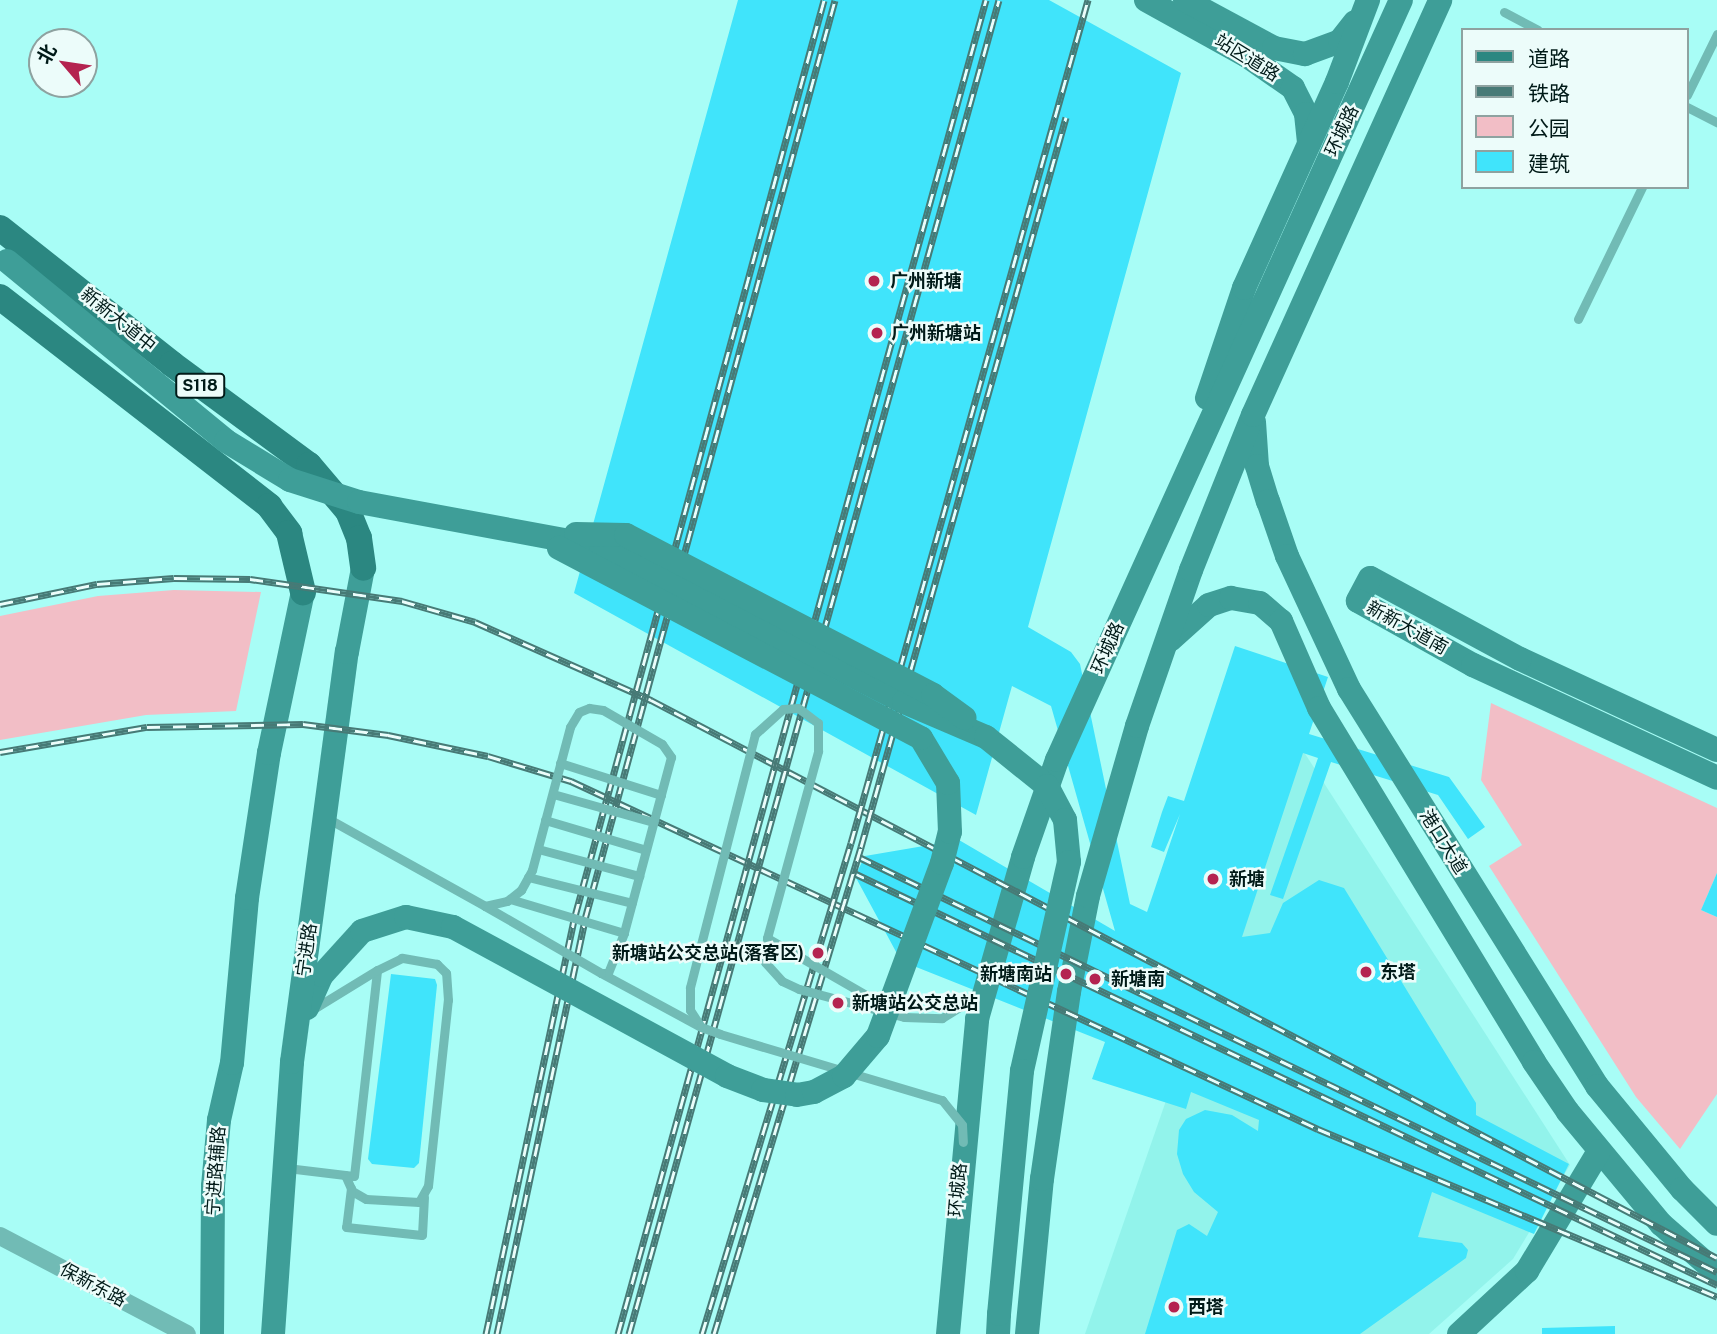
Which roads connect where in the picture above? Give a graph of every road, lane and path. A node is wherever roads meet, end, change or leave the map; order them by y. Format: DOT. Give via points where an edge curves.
graph roads {
  1 [pos="1146,0"];
  2 [pos="1185,0"];
  3 [pos="1402,0"];
  4 [pos="1440,0"];
  5 [pos="1365,7"];
  6 [pos="1504,12"];
  7 [pos="1534,28"];
  8 [pos="1717,34"];
  9 [pos="1689,90"];
  10 [pos="1689,108"];
  11 [pos="1717,122"];
  12 [pos="1309,145"];
  13 [pos="1641,189"];
  14 [pos="0,228"];
  15 [pos="3,257"];
  16 [pos="0,297"];
  17 [pos="1578,319"];
  18 [pos="1254,415"];
  19 [pos="288,447"];
  20 [pos="251,490"];
  21 [pos="1176,496"];
  22 [pos="510,530"];
  23 [pos="548,537"];
  24 [pos="363,568"];
  25 [pos="303,592"];
  26 [pos="1165,646"];
  27 [pos="1349,689"];
  28 [pos="904,702"];
  29 [pos="1319,708"];
  30 [pos="986,737"];
  31 [pos="1717,750"];
  32 [pos="560,763"];
  33 [pos="941,766"];
  34 [pos="1717,778"];
  35 [pos="553,794"];
  36 [pos="661,795"];
  37 [pos="325,817"];
  38 [pos="545,820"];
  39 [pos="653,822"];
  40 [pos="538,849"];
  41 [pos="646,850"];
  42 [pos="639,876"];
  43 [pos="528,877"];
  44 [pos="510,898"];
  45 [pos="632,903"];
  46 [pos="485,906"];
  47 [pos="624,933"];
  48 [pos="767,938"];
  49 [pos="993,958"];
  50 [pos="377,970"];
  51 [pos="601,973"];
  52 [pos="305,1015"];
  53 [pos="904,1017"];
  54 [pos="701,1027"];
  55 [pos="292,1062"];
  56 [pos="962,1142"];
  57 [pos="1599,1151"];
  58 [pos="282,1168"];
  59 [pos="345,1175"];
  60 [pos="351,1188"];
  61 [pos="424,1196"];
  62 [pos="1717,1224"];
  63 [pos="0,1236"];
  64 [pos="1717,1273"];
  65 [pos="998,1324"];
  66 [pos="187,1334"];
  67 [pos="212,1334"];
  68 [pos="273,1334"];
  69 [pos="948,1334"];
  70 [pos="1027,1334"];
  71 [pos="1459,1334"];
  1 -- 12 [label="street, 站区道路" via="1247,56 1293,88 1306,114"];
  2 -- 5 [label="street, 站区道路" via="1265,44 1304,54 1340,41"];
  3 -- 21 [label="street, 环城路"];
  4 -- 18 [label="street, 环城路"];
  5 -- 12 [label="street"];
  6 -- 7 [label="lane"];
  8 -- 9 [label="lane"];
  10 -- 11 [label="lane"];
  12 -- 21 [label="street" via="1244,288"];
  13 -- 17 [label="lane"];
  14 -- 19 [label="main road, 新新大道中 / S118" via="189,377"];
  15 -- 22 [label="street, bridge" via="199,420 259,463 320,492"];
  16 -- 20 [label="main road"];
  18 -- 26 [label="street, 环城路"];
  18 -- 27 [label="street, 港口大道" via="1257,466 1287,556"];
  19 -- 20 [label="main road" via="288,464 278,483"];
  19 -- 24 [label="main road, 新新大道中 / S118" via="348,511 359,538"];
  20 -- 25 [label="main road" via="289,533"];
  21 -- 49 [label="street, 环城路" via="1057,760"];
  22 -- 23 [label="street, bridge"];
  22 -- 33 [label="street, bridge" via="589,562 907,728 927,743"];
  23 -- 28 [label="street, bridge" via="618,554"];
  23 -- 30 [label="street, bridge" via="597,532 626,536 933,695"];
  24 -- 37 [label="street, 宁进路"];
  25 -- 67 [label="street, 宁进路辅路" via="269,753 247,898 213,1186"];
  26 -- 29 [label="street, 港口大道" via="1195,615 1222,600 1251,600 1281,621"];
  26 -- 70 [label="street, 环城路" via="1088,896 1055,1075"];
  27 -- 29 [label="street" via="1330,689"];
  27 -- 62 [label="street, 港口大道" via="1597,1086 1630,1130"];
  28 -- 30 [label="street, bridge"];
  28 -- 33 [label="street, bridge" via="929,730"];
  29 -- 57 [label="street, 港口大道" via="1534,1062"];
  30 -- 65 [label="street, bridge" via="1031,769 1056,800 1065,820 1069,862 1023,1071"];
  31 -- 34 [label="street, 新新大道南" via="1520,659 1370,578 1358,601 1474,665"];
  32 -- 35 [label="lane, bridge"];
  32 -- 36 [label="lane, bridge"];
  32 -- 36 [label="lane, bridge" via="579,712 603,710 662,744 671,757"];
  33 -- 52 [label="street, bridge" via="948,782 950,832 894,1002 878,1036 856,1065 814,1092 780,1094 727,1076 453,927 406,917 362,931 342,948 322,975"];
  35 -- 38 [label="lane, bridge"];
  35 -- 39 [label="lane, bridge"];
  36 -- 39 [label="lane, bridge"];
  37 -- 46 [label="lane"];
  37 -- 55 [label="street, 宁进路"];
  38 -- 40 [label="lane, bridge"];
  38 -- 41 [label="lane, bridge"];
  39 -- 41 [label="lane, bridge"];
  40 -- 42 [label="lane, bridge"];
  40 -- 43 [label="lane, bridge"];
  41 -- 42 [label="lane, bridge"];
  42 -- 45 [label="lane, bridge"];
  43 -- 44 [label="lane, bridge"];
  43 -- 45 [label="lane, bridge"];
  44 -- 46 [label="lane, bridge"];
  44 -- 47 [label="lane, bridge"];
  45 -- 47 [label="lane, bridge"];
  46 -- 51 [label="lane, bridge"];
  47 -- 51 [label="lane, bridge" via="614,968"];
  48 -- 53 [label="lane, bridge"];
  48 -- 53 [label="lane, bridge" via="765,962 782,981"];
  48 -- 54 [label="lane, bridge" via="818,751 818,723 798,708 769,717 755,734 690,988 690,1010"];
  49 -- 53 [label="lane" via="981,992 966,1007 942,1018"];
  49 -- 56 [label="street, 环城路, bridge" via="977,1019"];
  50 -- 52 [label="lane"];
  50 -- 59 [label="lane" via="354,1176"];
  50 -- 61 [label="lane" via="402,958 437,964 446,972 448,1000"];
  51 -- 54 [label="lane, bridge"];
  52 -- 55 [label="street"];
  54 -- 56 [label="lane, bridge" via="942,1100 962,1125"];
  55 -- 58 [label="street, 宁进路"];
  56 -- 69 [label="street, 环城路"];
  57 -- 64 [label="street, 港口大道" via="1661,1224"];
  57 -- 71 [label="street" via="1527,1271"];
  58 -- 59 [label="lane"];
  58 -- 68 [label="street, 宁进路"];
  59 -- 60 [label="lane"];
  60 -- 61 [label="lane" via="366,1199 409,1204"];
  60 -- 61 [label="lane" via="346,1227 422,1235"];
  63 -- 66 [label="street, 保新东路"];
}
